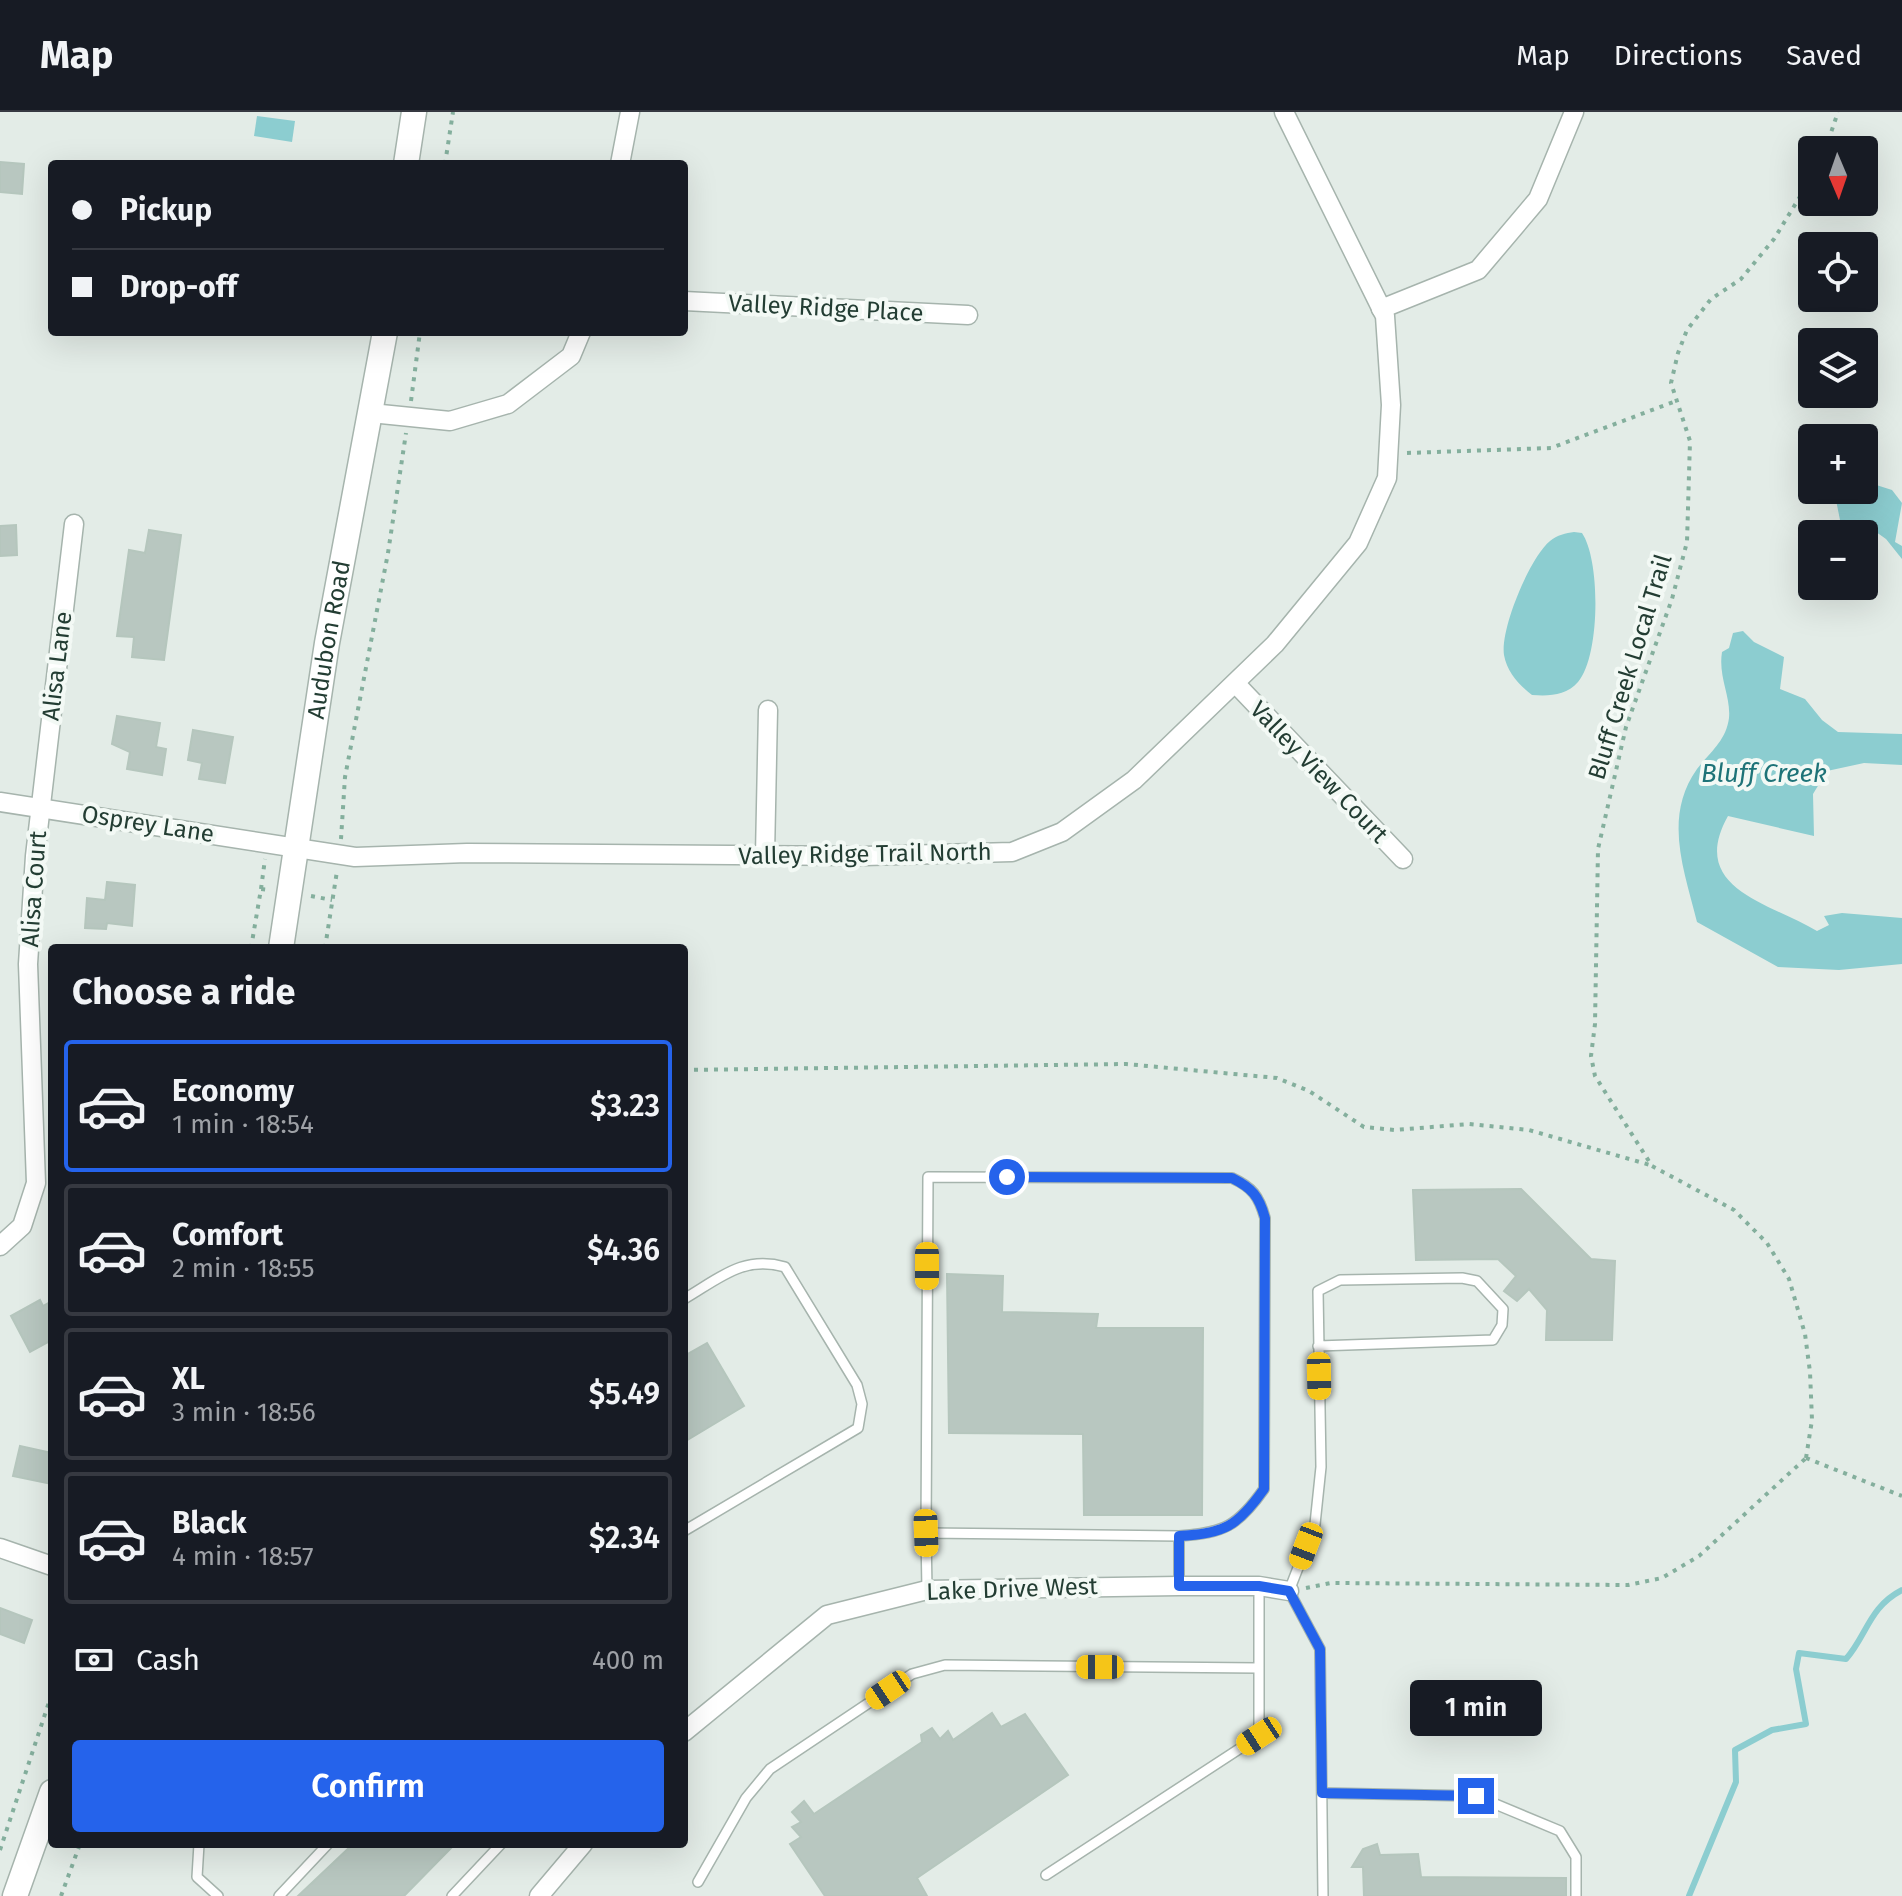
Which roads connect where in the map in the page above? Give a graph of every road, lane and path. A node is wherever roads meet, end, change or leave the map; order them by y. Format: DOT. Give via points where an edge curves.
graph roads {
  1 [pos="414,112"];
  2 [pos="453,112"];
  3 [pos="630,112"];
  4 [pos="1284,112"];
  5 [pos="1574,112"];
  6 [pos="1838,112"];
  7 [pos="1830,136"];
  8 [pos="407,160"];
  9 [pos="446,160"];
  10 [pos="621,160"];
  11 [pos="1798,200"];
  12 [pos="688,301"];
  13 [pos="1381,309"];
  14 [pos="968,315"];
  15 [pos="384,336"];
  16 [pos="419,336"];
  17 [pos="579,336"];
  18 [pos="1676,401"];
  19 [pos="371,413"];
  20 [pos="408,417"];
  21 [pos="1388,454"];
  22 [pos="74,524"];
  23 [pos="1236,684"];
  24 [pos="768,710"];
  25 [pos="0,802"];
  26 [pos="41,808"];
  27 [pos="267,843"];
  28 [pos="297,846"];
  29 [pos="340,854"];
  30 [pos="765,855"];
  31 [pos="1403,859"];
  32 [pos="261,889"];
  33 [pos="282,944"];
  34 [pos="326,944"];
  35 [pos="688,1070"];
  36 [pos="1652,1166"];
  37 [pos="0,1246"];
  38 [pos="688,1297"];
  39 [pos="1318,1346"];
  40 [pos="1806,1458"];
  41 [pos="1902,1496"];
  42 [pos="688,1529"];
  43 [pos="926,1533"];
  44 [pos="1179,1536"];
  45 [pos="0,1548"];
  46 [pos="48,1565"];
  47 [pos="1179,1586"];
  48 [pos="1259,1586"];
  49 [pos="927,1590"];
  50 [pos="1289,1591"];
  51 [pos="1258,1668"];
  52 [pos="48,1705"];
  53 [pos="688,1724"];
  54 [pos="1322,1793"];
  55 [pos="48,1803"];
  56 [pos="79,1848"];
  57 [pos="199,1848"];
  58 [pos="324,1848"];
  59 [pos="497,1848"];
  60 [pos="580,1848"];
  61 [pos="0,1850"];
  62 [pos="1046,1875"];
  63 [pos="698,1882"];
  64 [pos="549,1892"];
  65 [pos="15,1896"];
  66 [pos="61,1896"];
  67 [pos="218,1896"];
  68 [pos="279,1896"];
  69 [pos="452,1896"];
  70 [pos="1323,1896"];
  71 [pos="1576,1896"];
  1 -- 8 [label="street"];
  2 -- 9 [label="path"];
  3 -- 10 [label="street"];
  4 -- 13 [label="street"];
  5 -- 13 [label="street" via="1538,199 1478,270"];
  6 -- 7 [label="path"];
  11 -- 18 [label="path, Bluff Creek Local Trail" via="1741,279 1711,299 1687,330 1671,383"];
  12 -- 14 [label="street, Valley Ridge Place"];
  13 -- 21 [label="street, Valley Ridge Trail North" via="1391,405"];
  15 -- 19 [label="street, Audubon Road"];
  16 -- 20 [label="path"];
  17 -- 20 [label="street" via="571,356 508,404 450,421"];
  18 -- 21 [label="path" via="1551,448"];
  18 -- 36 [label="path, Bluff Creek Local Trail" via="1690,441 1687,542 1626,727 1598,849 1591,1056 1595,1076"];
  19 -- 20 [label="street"];
  19 -- 28 [label="street, Audubon Road" via="327,643"];
  20 -- 29 [label="path" via="345,777"];
  21 -- 23 [label="street, Valley Ridge Trail North" via="1387,478 1358,543"];
  22 -- 26 [label="street, Alisa Lane"];
  23 -- 30 [label="street, Valley Ridge Trail North" via="1134,780 1062,832 1012,852"];
  23 -- 31 [label="street, Valley View Court"];
  24 -- 30 [label="street"];
  25 -- 26 [label="street, Osprey Lane"];
  26 -- 27 [label="street, Osprey Lane"];
  26 -- 37 [label="street, Alisa Court" via="28,964 36,1183 22,1226"];
  27 -- 28 [label="street, Osprey Lane"];
  27 -- 32 [label="path"];
  28 -- 29 [label="street, Valley Ridge Trail North"];
  28 -- 33 [label="street, Audubon Road"];
  29 -- 30 [label="street, Valley Ridge Trail North"];
  29 -- 34 [label="path"];
  35 -- 36 [label="path" via="1126,1064 1198,1070 1277,1078 1309,1091 1364,1127 1469,1124 1529,1130"];
  36 -- 40 [label="path, Bluff Creek Local Trail" via="1734,1210 1767,1243 1789,1279 1810,1372 1812,1420"];
  38 -- 42 [label="lane" via="746,1263 785,1267 857,1385 862,1404 858,1428"];
  39 -- 39 [label="lane" via="1318,1291 1340,1280 1462,1278 1477,1281 1503,1309 1493,1340"];
  39 -- 50 [label="lane" via="1321,1467 1315,1524"];
  40 -- 41 [label="path"];
  40 -- 50 [label="path" via="1699,1556 1662,1578 1628,1585 1331,1583"];
  43 -- 44 [label="lane"];
  43 -- 44 [label="lane" via="928,1177 1232,1178 1249,1186 1265,1218 1264,1489 1233,1525 1212,1534"];
  43 -- 49 [label="lane"];
  44 -- 47 [label="lane"];
  45 -- 46 [label="street"];
  47 -- 48 [label="street, Lake Drive West"];
  47 -- 49 [label="street, Lake Drive West"];
  48 -- 50 [label="street, Lake Drive West"];
  48 -- 51 [label="lane"];
  49 -- 53 [label="street, Lake Drive West" via="827,1615"];
  50 -- 54 [label="lane" via="1320,1649"];
  51 -- 62 [label="lane" via="1259,1736"];
  51 -- 63 [label="lane" via="945,1665 912,1674 770,1769 746,1798"];
  52 -- 61 [label="path"];
  54 -- 70 [label="lane"];
  54 -- 71 [label="lane" via="1476,1796 1560,1831 1576,1857"];
  55 -- 65 [label="street"];
  56 -- 66 [label="path"];
  57 -- 67 [label="lane" via="197,1877"];
  58 -- 68 [label="lane"];
  59 -- 69 [label="lane"];
  60 -- 64 [label="street"];
}
